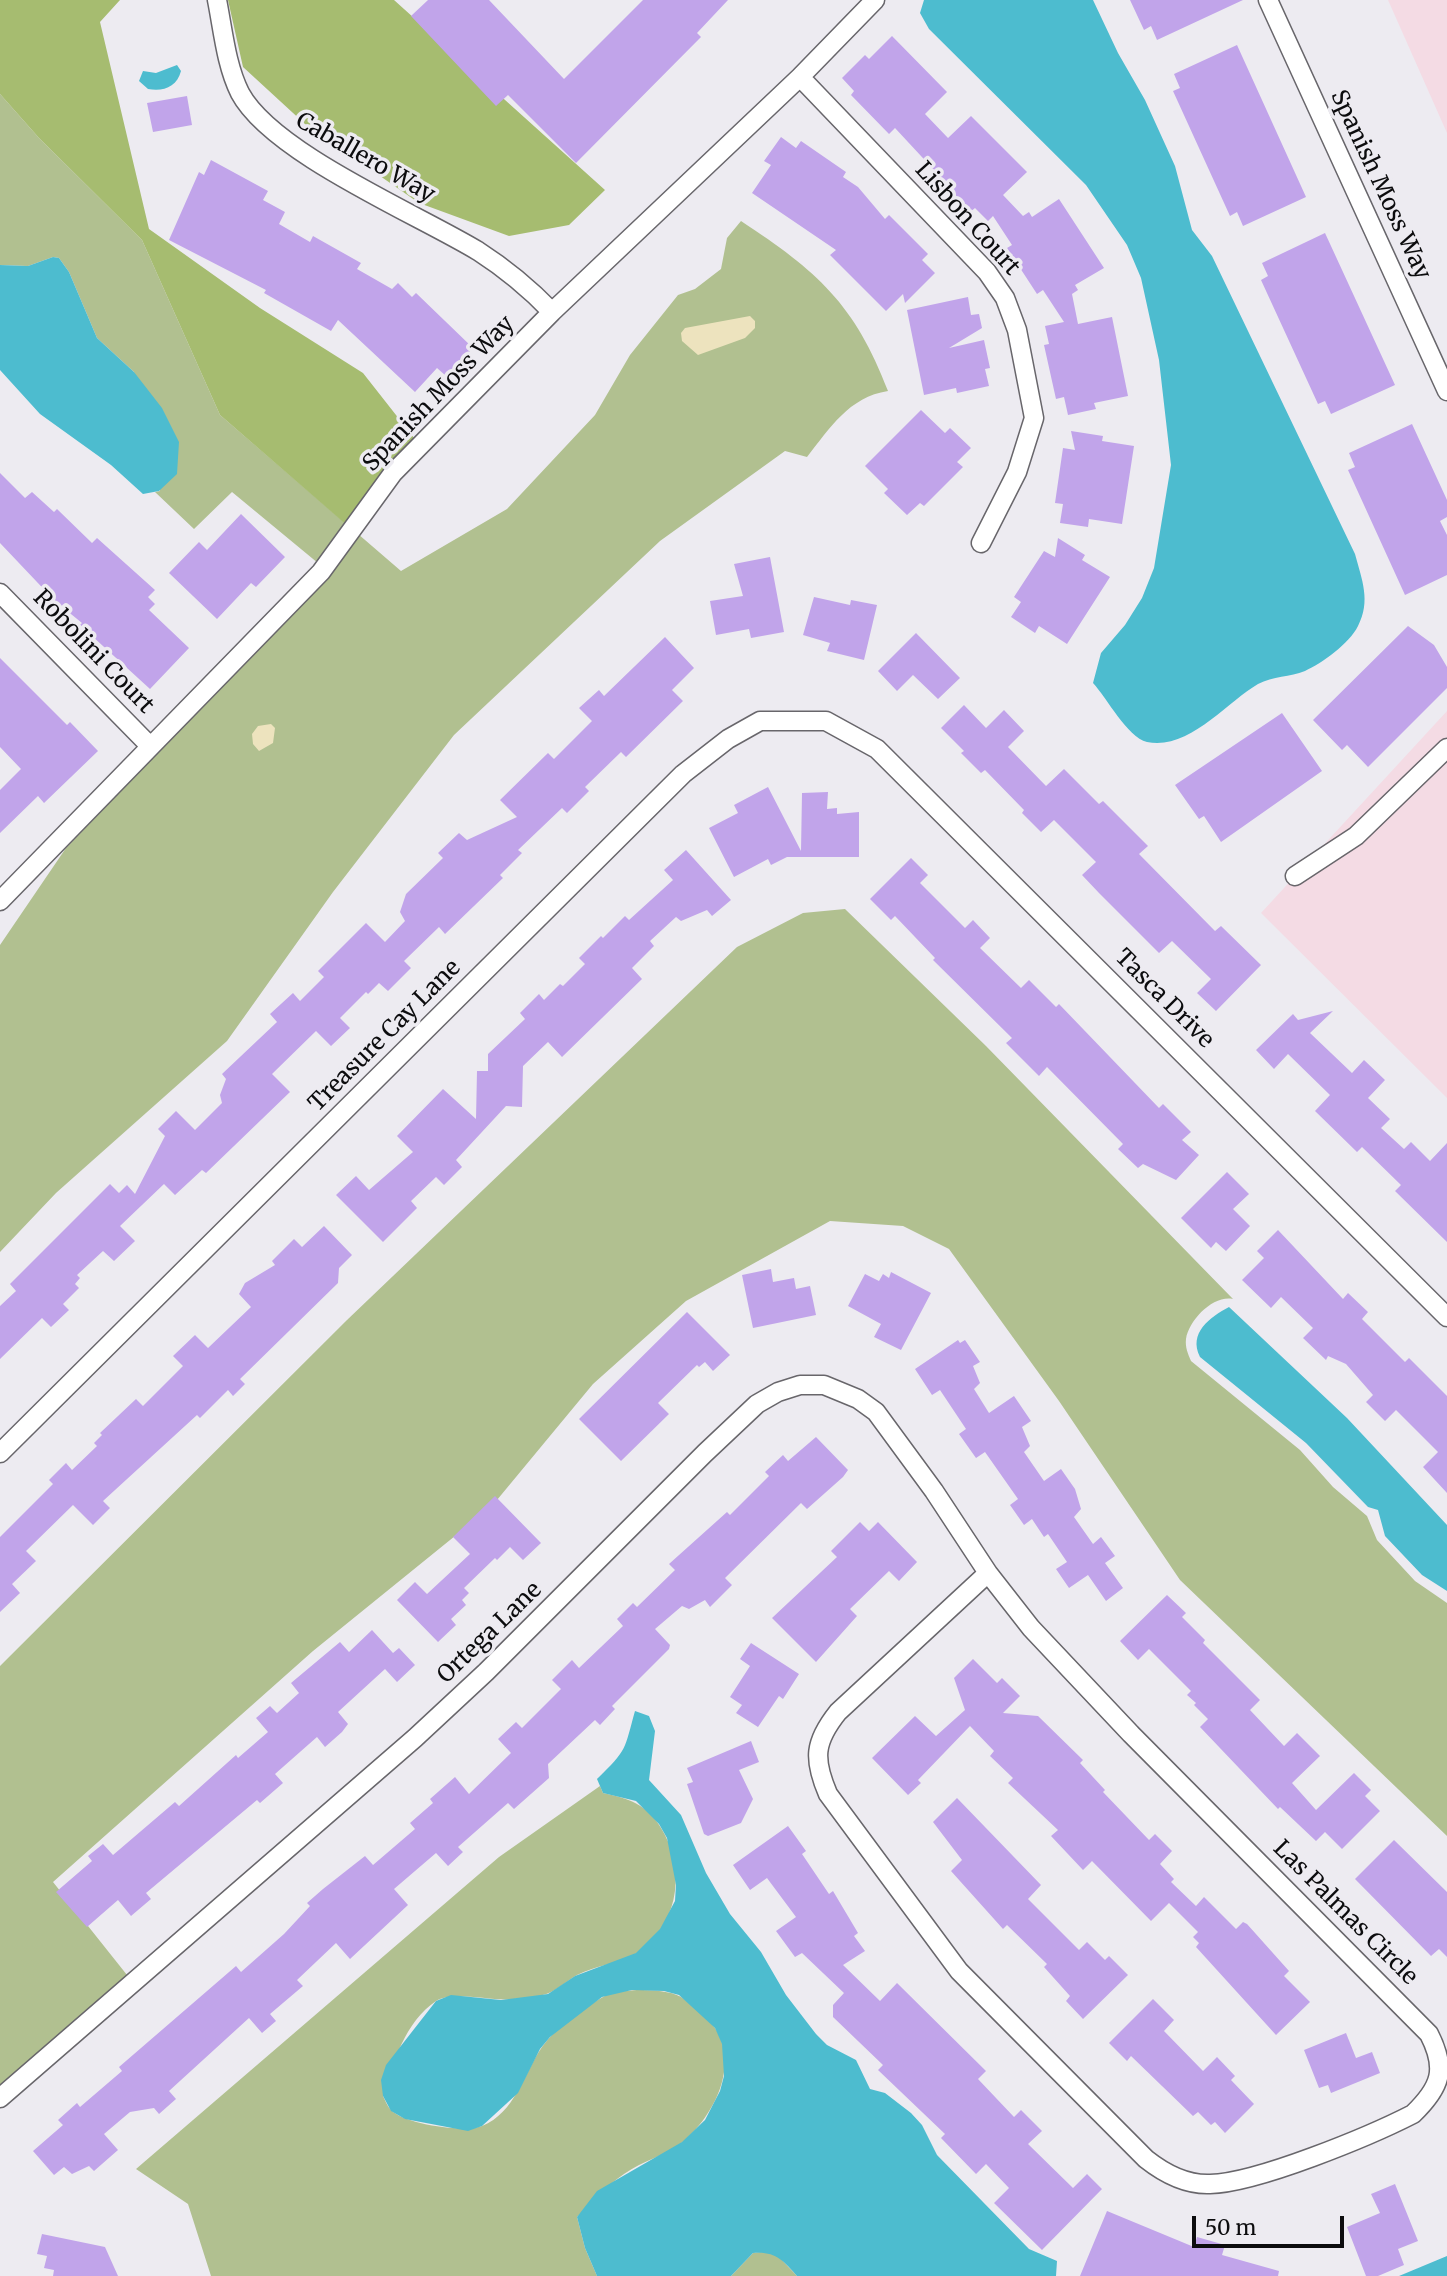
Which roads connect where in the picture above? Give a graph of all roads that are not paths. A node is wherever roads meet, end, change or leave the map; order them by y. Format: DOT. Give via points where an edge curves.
graph roads {
  1 [pos="217,0"];
  2 [pos="875,0"];
  3 [pos="1268,0"];
  4 [pos="800,77"];
  5 [pos="552,312"];
  6 [pos="1447,391"];
  7 [pos="981,543"];
  8 [pos="0,593"];
  9 [pos="837,726"];
  10 [pos="150,746"];
  11 [pos="1447,748"];
  12 [pos="1295,876"];
  13 [pos="0,901"];
  14 [pos="1447,1317"];
  15 [pos="0,1453"];
  16 [pos="988,1573"];
  17 [pos="0,2098"];
  1 -- 5 [label="street, Caballero Way" via="240,93 273,132 513,274"];
  2 -- 4 [label="street, Spanish Moss Way"];
  3 -- 6 [label="street, Spanish Moss Way"];
  4 -- 5 [label="street, Spanish Moss Way"];
  4 -- 7 [label="street, Lisbon Court" via="987,272 1005,298 1017,330 1034,418 1017,472"];
  5 -- 10 [label="street, Spanish Moss Way" via="393,473 321,572"];
  8 -- 10 [label="street, Robolini Court"];
  9 -- 14 [label="street, Tasca Drive" via="877,748 897,767"];
  9 -- 15 [label="street, Treasure Cay Lane" via="826,721 760,721 683,774"];
  10 -- 13 [label="street, Spanish Moss Way"];
  11 -- 12 [label="street" via="1356,836"];
  16 -- 16 [label="street, Las Palmas Circle" via="1031,1628 1131,1734 1429,2034 1439,2054 1440,2077 1430,2098 1413,2114 1231,2182 1186,2181 1146,2159 959,1971 835,1804 819,1773 817,1750 824,1730 838,1712"];
  16 -- 17 [label="street, Ortega Lane" via="876,1412 824,1385 800,1385 778,1392 757,1404 705,1453 415,1738"];
}
